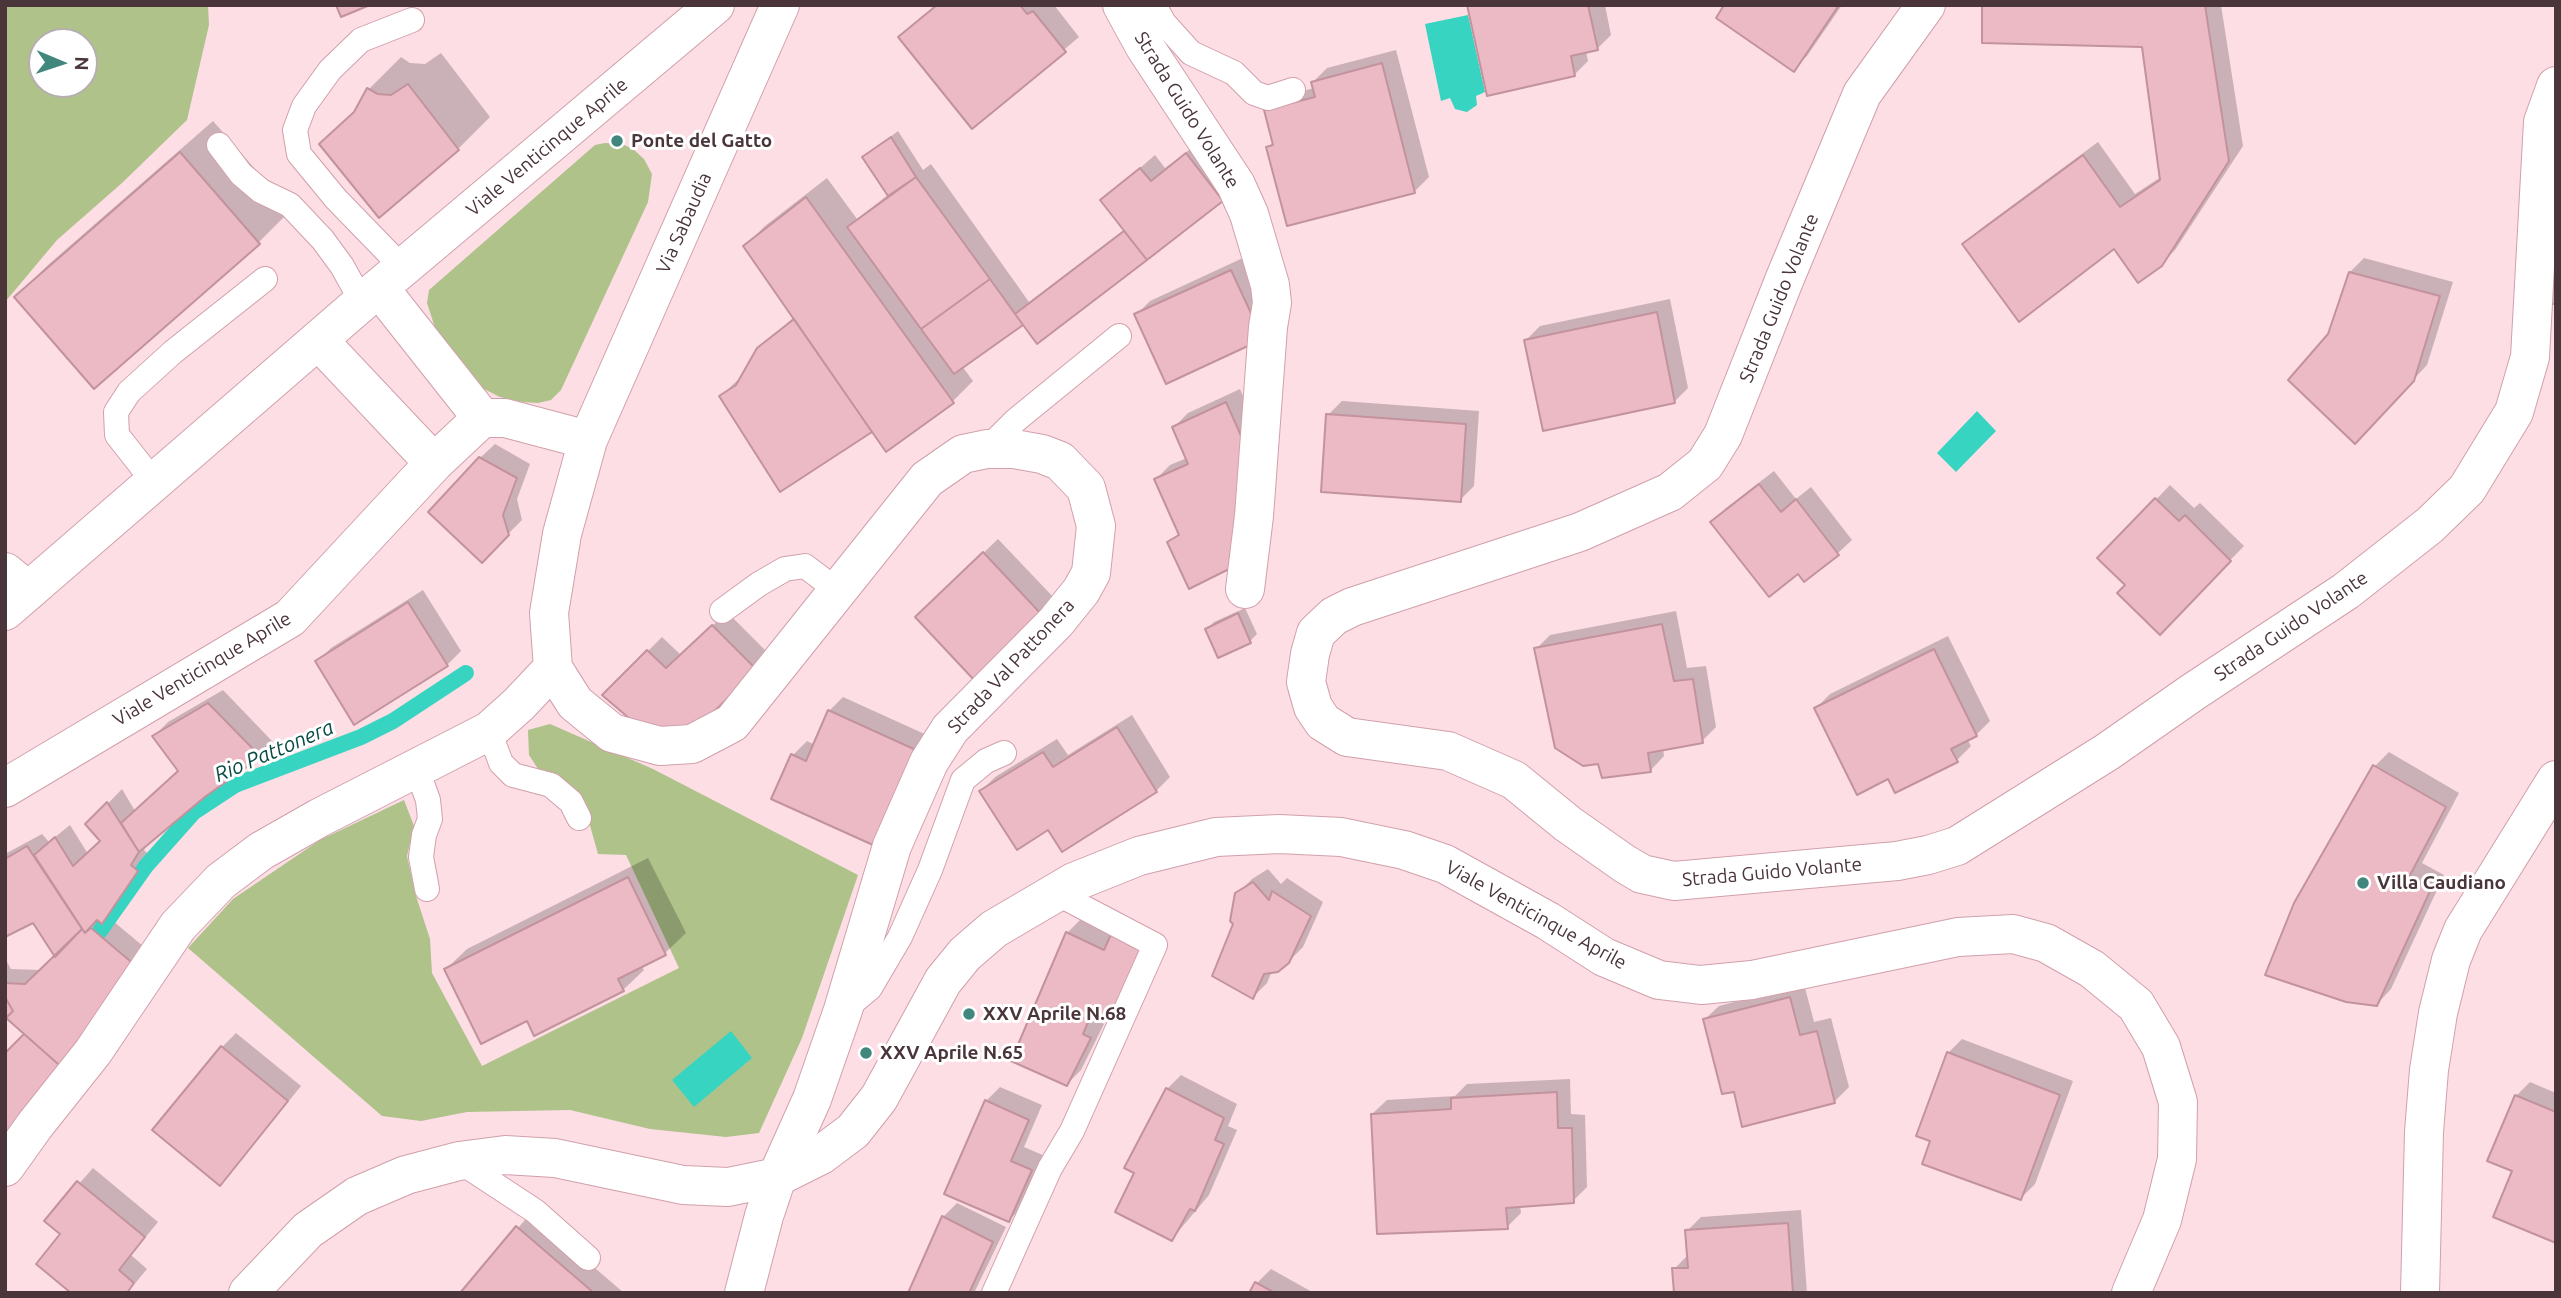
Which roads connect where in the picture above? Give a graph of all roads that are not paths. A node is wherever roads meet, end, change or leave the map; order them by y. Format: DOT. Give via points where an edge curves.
graph roads {
  1 [pos="715,5"];
  2 [pos="780,5"];
  3 [pos="1122,5"];
  4 [pos="1154,5"];
  5 [pos="1926,5"];
  6 [pos="412,20"];
  7 [pos="2556,86"];
  8 [pos="1293,90"];
  9 [pos="219,145"];
  10 [pos="265,279"];
  11 [pos="382,286"];
  12 [pos="1119,336"];
  13 [pos="318,341"];
  14 [pos="482,418"];
  15 [pos="588,440"];
  16 [pos="987,449"];
  17 [pos="434,463"];
  18 [pos="154,482"];
  19 [pos="1245,589"];
  20 [pos="13,591"];
  21 [pos="838,591"];
  22 [pos="722,611"];
  23 [pos="553,668"];
  24 [pos="489,731"];
  25 [pos="1004,753"];
  26 [pos="416,767"];
  27 [pos="2556,780"];
  28 [pos="5,788"];
  29 [pos="579,818"];
  30 [pos="427,889"];
  31 [pos="1056,893"];
  32 [pos="843,1010"];
  33 [pos="459,1161"];
  34 [pos="5,1167"];
  35 [pos="777,1177"];
  36 [pos="588,1258"];
  37 [pos="248,1293"];
  38 [pos="744,1293"];
  39 [pos="994,1293"];
  40 [pos="2132,1293"];
  41 [pos="2420,1293"];
  1 -- 11 [label="street, Viale Venticinque Aprile"];
  2 -- 15 [label="street, Via Sabaudia"];
  3 -- 19 [label="street, Strada Guido Volante" via="1237,185 1270,285"];
  4 -- 8 [label="lane" via="1191,53 1234,73 1254,93 1268,98"];
  5 -- 7 [label="street, Strada Guido Volante" via="1863,94 1723,435 1705,464 1670,492 1580,532 1334,616 1316,634 1306,682 1323,722 1347,737 1448,751 1514,780 1625,864 1642,874 1674,881 1897,861 1957,846 2108,752 2346,591 2430,525 2467,489 2514,412 2530,357 2543,122"];
  6 -- 11 [label="lane" via="361,40 330,70 304,106 295,131 299,154 336,199"];
  9 -- 11 [label="lane" via="261,191 290,205 342,266"];
  10 -- 18 [label="lane" via="173,352 129,392 116,412 117,435"];
  11 -- 13 [label="street, Viale Venticinque Aprile"];
  11 -- 14 [label="street"];
  12 -- 16 [label="lane"];
  13 -- 17 [label="street"];
  13 -- 18 [label="street, Viale Venticinque Aprile"];
  14 -- 15 [label="street" via="505,418"];
  14 -- 17 [label="street, Viale Venticinque Aprile"];
  15 -- 23 [label="street, Strada Val Pattonera" via="562,534 549,613"];
  16 -- 21 [label="street, Strada Val Pattonera" via="963,454 928,479"];
  16 -- 32 [label="street, Strada Val Pattonera" via="1014,449 1060,461 1086,488 1096,526 1091,573 1056,622 950,729 929,762 892,846"];
  17 -- 28 [label="street, Viale Venticinque Aprile" via="290,618"];
  18 -- 20 [label="street, Viale Venticinque Aprile"];
  21 -- 22 [label="lane" via="805,566 785,569"];
  21 -- 23 [label="street, Strada Val Pattonera" via="733,723 692,744 660,746 612,733 575,702"];
  23 -- 24 [label="street"];
  24 -- 26 [label="street"];
  24 -- 29 [label="lane" via="501,763 513,775 551,785 571,802"];
  25 -- 32 [label="lane" via="963,780 900,937 870,988"];
  26 -- 30 [label="lane" via="430,820 421,857"];
  26 -- 34 [label="street" via="261,851 221,881 178,926 93,1052"];
  27 -- 41 [label="street" via="2463,930 2451,960 2429,1070"];
  31 -- 35 [label="street, Viale Venticinque Aprile" via="994,929 965,954 943,981 879,1098 853,1131 821,1155"];
  31 -- 39 [label="lane" via="1155,945"];
  31 -- 40 [label="street, Viale Venticinque Aprile" via="1139,856 1216,837 1341,837 1446,864 1604,957 1659,980 1701,985 1752,981 1958,937 2013,934 2046,943 2092,969 2136,1005 2161,1047 2178,1102 2174,1171 2162,1220"];
  32 -- 35 [label="street, Strada Val Pattonera" via="812,1098"];
  33 -- 35 [label="street, Viale Venticinque Aprile" via="505,1155 555,1158 683,1185 728,1187"];
  33 -- 36 [label="lane" via="535,1212"];
  33 -- 37 [label="street, Viale Venticinque Aprile" via="406,1175 358,1196 308,1230"];
  35 -- 38 [label="street, Strada Val Pattonera"];
}
